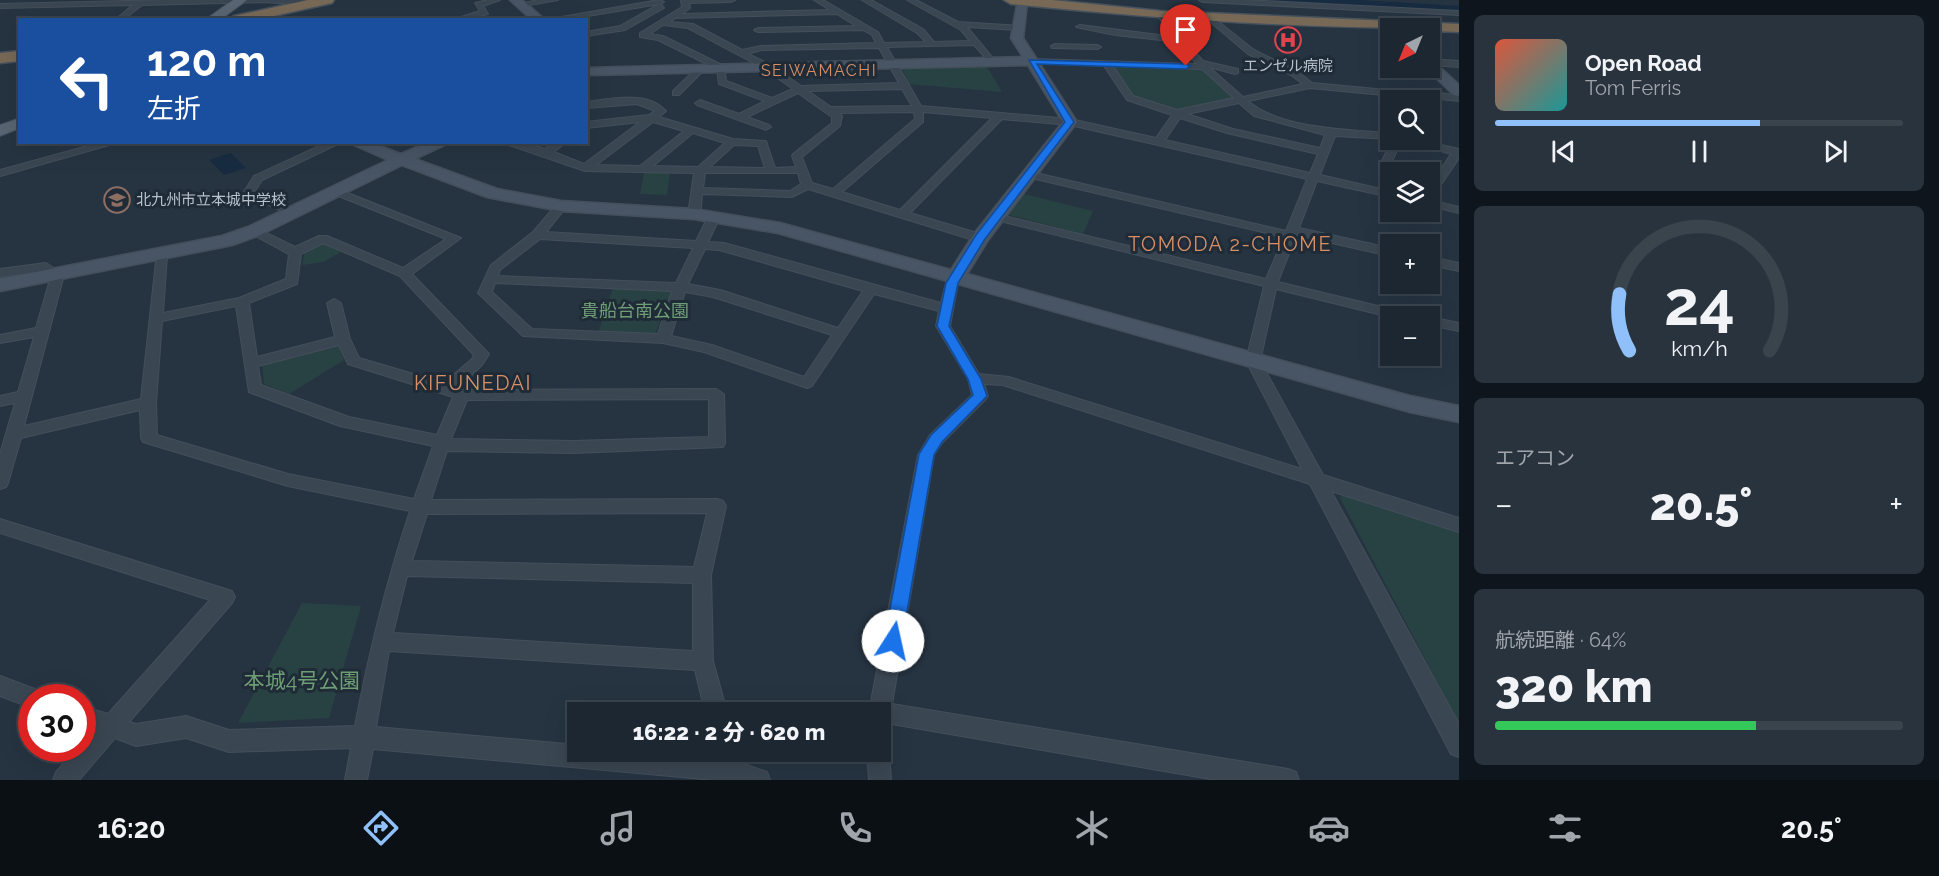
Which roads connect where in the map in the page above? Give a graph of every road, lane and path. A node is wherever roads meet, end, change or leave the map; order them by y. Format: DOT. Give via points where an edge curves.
graph roads {
  1 [pos="496,0"];
  2 [pos="554,0"];
  3 [pos="685,0"];
  4 [pos="731,0"];
  5 [pos="818,0"];
  6 [pos="866,0"];
  7 [pos="911,0"];
  8 [pos="1203,0"];
  9 [pos="1378,0"];
  10 [pos="236,1"];
  11 [pos="321,1"];
  12 [pos="660,1"];
  13 [pos="1016,1"];
  14 [pos="519,2"];
  15 [pos="140,3"];
  16 [pos="1050,3"];
  17 [pos="1459,5"];
  18 [pos="0,6"];
  19 [pos="838,12"];
  20 [pos="1459,13"];
  21 [pos="718,15"];
  22 [pos="1161,15"];
  23 [pos="673,16"];
  24 [pos="1210,17"];
  25 [pos="121,18"];
  26 [pos="206,18"];
  27 [pos="214,18"];
  28 [pos="243,18"];
  29 [pos="462,18"];
  30 [pos="538,18"];
  31 [pos="559,18"];
  32 [pos="662,23"];
  33 [pos="738,23"];
  34 [pos="956,24"];
  35 [pos="748,26"];
  36 [pos="1080,27"];
  37 [pos="863,28"];
  38 [pos="1019,28"];
  39 [pos="1380,28"];
  40 [pos="1440,28"];
  41 [pos="1459,28"];
  42 [pos="758,30"];
  43 [pos="588,34"];
  44 [pos="1181,39"];
  45 [pos="1196,40"];
  46 [pos="931,43"];
  47 [pos="977,43"];
  48 [pos="882,45"];
  49 [pos="1055,46"];
  50 [pos="1068,46"];
  51 [pos="1097,47"];
  52 [pos="761,48"];
  53 [pos="741,53"];
  54 [pos="18,56"];
  55 [pos="0,58"];
  56 [pos="992,62"];
  57 [pos="1032,62"];
  58 [pos="1078,63"];
  59 [pos="1106,63"];
  60 [pos="1459,63"];
  61 [pos="891,64"];
  62 [pos="1202,64"];
  63 [pos="1440,64"];
  64 [pos="768,67"];
  65 [pos="721,68"];
  66 [pos="701,69"];
  67 [pos="588,71"];
  68 [pos="1235,71"];
  69 [pos="1440,74"];
  70 [pos="1310,85"];
  71 [pos="902,86"];
  72 [pos="799,89"];
  73 [pos="1380,92"];
  74 [pos="1459,92"];
  75 [pos="676,93"];
  76 [pos="1440,96"];
  77 [pos="1459,98"];
  78 [pos="772,101"];
  79 [pos="1244,101"];
  80 [pos="700,103"];
  81 [pos="588,105"];
  82 [pos="918,109"];
  83 [pos="831,110"];
  84 [pos="1178,113"];
  85 [pos="18,116"];
  86 [pos="1000,116"];
  87 [pos="739,117"];
  88 [pos="651,118"];
  89 [pos="1070,122"];
  90 [pos="18,123"];
  91 [pos="0,124"];
  92 [pos="588,125"];
  93 [pos="766,128"];
  94 [pos="691,130"];
  95 [pos="0,131"];
  96 [pos="1331,133"];
  97 [pos="1380,135"];
  98 [pos="732,142"];
  99 [pos="1159,142"];
  100 [pos="108,144"];
  101 [pos="333,144"];
  102 [pos="359,144"];
  103 [pos="439,144"];
  104 [pos="514,144"];
  105 [pos="558,144"];
  106 [pos="1440,148"];
  107 [pos="1393,150"];
  108 [pos="1323,152"];
  109 [pos="547,153"];
  110 [pos="1458,153"];
  111 [pos="399,160"];
  112 [pos="1388,161"];
  113 [pos="585,168"];
  114 [pos="644,168"];
  115 [pos="700,170"];
  116 [pos="802,170"];
  117 [pos="771,171"];
  118 [pos="0,173"];
  119 [pos="1027,174"];
  120 [pos="1313,176"];
  121 [pos="1440,179"];
  122 [pos="807,185"];
  123 [pos="335,191"];
  124 [pos="696,192"];
  125 [pos="1380,192"];
  126 [pos="835,193"];
  127 [pos="1440,205"];
  128 [pos="561,206"];
  129 [pos="695,208"];
  130 [pos="1459,210"];
  131 [pos="293,213"];
  132 [pos="903,213"];
  133 [pos="714,217"];
  134 [pos="996,217"];
  135 [pos="254,231"];
  136 [pos="1291,233"];
  137 [pos="537,235"];
  138 [pos="980,238"];
  139 [pos="701,244"];
  140 [pos="1380,250"];
  141 [pos="295,252"];
  142 [pos="161,255"];
  143 [pos="1440,263"];
  144 [pos="1459,267"];
  145 [pos="0,273"];
  146 [pos="404,273"];
  147 [pos="58,275"];
  148 [pos="956,277"];
  149 [pos="490,279"];
  150 [pos="0,285"];
  151 [pos="1270,286"];
  152 [pos="680,287"];
  153 [pos="871,290"];
  154 [pos="242,301"];
  155 [pos="334,303"];
  156 [pos="948,309"];
  157 [pos="1380,311"];
  158 [pos="156,318"];
  159 [pos="1440,323"];
  160 [pos="1459,327"];
  161 [pos="44,331"];
  162 [pos="840,333"];
  163 [pos="0,339"];
  164 [pos="343,339"];
  165 [pos="663,339"];
  166 [pos="1253,361"];
  167 [pos="252,363"];
  168 [pos="975,379"];
  169 [pos="454,392"];
  170 [pos="25,395"];
  171 [pos="0,400"];
  172 [pos="148,403"];
  173 [pos="1459,414"];
  174 [pos="12,434"];
  175 [pos="442,444"];
  176 [pos="2,474"];
  177 [pos="1318,481"];
  178 [pos="422,507"];
  179 [pos="1459,525"];
  180 [pos="0,526"];
  181 [pos="400,568"];
  182 [pos="702,576"];
  183 [pos="381,641"];
  184 [pos="703,661"];
  185 [pos="0,686"];
  186 [pos="18,693"];
  187 [pos="713,702"];
  188 [pos="882,702"];
  189 [pos="891,714"];
  190 [pos="96,721"];
  191 [pos="112,727"];
  192 [pos="364,737"];
  193 [pos="1459,746"];
  194 [pos="879,762"];
  195 [pos="727,767"];
  196 [pos="64,780"];
  197 [pos="356,780"];
  198 [pos="759,780"];
  199 [pos="880,780"];
  200 [pos="1288,780"];
  1 -- 29 [label="street" via="478,5 485,12"];
  2 -- 14 [label="street"];
  3 -- 4 [label="street"];
  3 -- 23 [label="street" via="686,8"];
  5 -- 19 [label="street"];
  6 -- 46 [label="street" via="920,31"];
  7 -- 34 [label="street"];
  8 -- 20 [label="street"];
  9 -- 17 [label="street"];
  10 -- 11 [label="street"];
  10 -- 15 [label="street"];
  10 -- 26 [label="main road"];
  10 -- 27 [label="main road"];
  11 -- 28 [label="highway"];
  12 -- 31 [label="street"];
  12 -- 43 [label="street" via="661,6 622,28"];
  13 -- 16 [label="highway"];
  13 -- 38 [label="street"];
  14 -- 30 [label="street"];
  15 -- 18 [label="street"];
  15 -- 25 [label="street"];
  16 -- 22 [label="highway"];
  19 -- 21 [label="street"];
  19 -- 37 [label="street"];
  21 -- 23 [label="street"];
  21 -- 33 [label="street"];
  22 -- 24 [label="highway"];
  22 -- 44 [label="street"];
  23 -- 32 [label="street"];
  24 -- 39 [label="highway"];
  24 -- 70 [label="street" via="1251,51"];
  32 -- 53 [label="street" via="690,26"];
  32 -- 65 [label="street" via="643,34 660,38"];
  34 -- 38 [label="street"];
  34 -- 47 [label="street"];
  35 -- 42 [label="street"];
  36 -- 44 [label="street"];
  37 -- 42 [label="street"];
  37 -- 48 [label="street" via="875,34"];
  38 -- 57 [label="street" via="1017,38"];
  40 -- 41 [label="highway"];
  42 -- 52 [label="street"];
  44 -- 45 [label="street"];
  44 -- 62 [label="street"];
  46 -- 47 [label="street"];
  46 -- 48 [label="street"];
  47 -- 56 [label="street"];
  48 -- 52 [label="street"];
  48 -- 61 [label="street"];
  49 -- 50 [label="street"];
  50 -- 51 [label="street"];
  50 -- 58 [label="street"];
  52 -- 53 [label="street"];
  53 -- 64 [label="street"];
  54 -- 55 [label="highway"];
  56 -- 57 [label="street"];
  56 -- 61 [label="street"];
  57 -- 58 [label="street"];
  57 -- 89 [label="street"];
  58 -- 59 [label="street"];
  59 -- 62 [label="street"];
  59 -- 84 [label="street" via="1130,98"];
  60 -- 63 [label="street"];
  61 -- 64 [label="street"];
  61 -- 71 [label="street"];
  62 -- 68 [label="street"];
  62 -- 79 [label="street"];
  64 -- 65 [label="street"];
  64 -- 72 [label="street"];
  65 -- 66 [label="street"];
  65 -- 78 [label="street" via="722,82"];
  66 -- 67 [label="street"];
  66 -- 75 [label="street"];
  69 -- 74 [label="street"];
  70 -- 73 [label="street"];
  70 -- 79 [label="street"];
  71 -- 72 [label="street"];
  71 -- 82 [label="street"];
  72 -- 78 [label="street"];
  72 -- 83 [label="street"];
  76 -- 77 [label="street"];
  78 -- 87 [label="street"];
  79 -- 84 [label="street"];
  79 -- 96 [label="street" via="1257,114"];
  80 -- 87 [label="street"];
  81 -- 88 [label="street" via="641,100 661,111"];
  82 -- 83 [label="street"];
  82 -- 86 [label="street"];
  82 -- 126 [label="street" via="920,120"];
  83 -- 116 [label="street" via="837,116 837,124 797,156"];
  84 -- 99 [label="street"];
  84 -- 108 [label="street" via="1230,131"];
  85 -- 91 [label="main road"];
  86 -- 89 [label="street"];
  86 -- 132 [label="street"];
  87 -- 93 [label="street"];
  88 -- 92 [label="street"];
  88 -- 94 [label="street"];
  88 -- 113 [label="street"];
  89 -- 99 [label="street"];
  89 -- 119 [label="street"];
  90 -- 95 [label="main road"];
  94 -- 98 [label="street"];
  94 -- 114 [label="street"];
  96 -- 97 [label="street"];
  96 -- 108 [label="street"];
  98 -- 115 [label="street"];
  98 -- 117 [label="street" via="762,143"];
  99 -- 120 [label="street"];
  100 -- 118 [label="street"];
  101 -- 131 [label="street" via="258,178 249,192"];
  102 -- 111 [label="street"];
  103 -- 111 [label="street"];
  104 -- 109 [label="street"];
  105 -- 109 [label="street"];
  106 -- 110 [label="street"];
  107 -- 112 [label="street"];
  108 -- 120 [label="street"];
  109 -- 113 [label="street"];
  110 -- 121 [label="street"];
  111 -- 123 [label="street"];
  111 -- 128 [label="street" via="493,193"];
  113 -- 114 [label="street"];
  114 -- 115 [label="street"];
  115 -- 117 [label="street"];
  115 -- 124 [label="street"];
  116 -- 117 [label="street"];
  116 -- 122 [label="street"];
  119 -- 134 [label="street"];
  119 -- 136 [label="street"];
  120 -- 125 [label="street"];
  120 -- 136 [label="street"];
  122 -- 124 [label="street" via="792,194"];
  122 -- 126 [label="street"];
  123 -- 131 [label="street"];
  123 -- 146 [label="street" via="455,238"];
  124 -- 129 [label="street"];
  126 -- 132 [label="street"];
  127 -- 130 [label="street"];
  128 -- 133 [label="street"];
  128 -- 137 [label="street"];
  131 -- 135 [label="street"];
  132 -- 138 [label="street"];
  133 -- 139 [label="street"];
  133 -- 148 [label="street" via="780,228"];
  134 -- 138 [label="street"];
  134 -- 151 [label="street"];
  135 -- 141 [label="street"];
  135 -- 142 [label="street"];
  136 -- 140 [label="street"];
  136 -- 151 [label="street"];
  137 -- 139 [label="street"];
  137 -- 149 [label="street" via="495,268"];
  138 -- 148 [label="street"];
  139 -- 152 [label="street"];
  139 -- 153 [label="street" via="720,246"];
  141 -- 146 [label="street" via="323,239"];
  141 -- 154 [label="street" via="292,281"];
  142 -- 147 [label="street"];
  142 -- 158 [label="street"];
  143 -- 144 [label="street"];
  145 -- 147 [label="street" via="46,267"];
  146 -- 169 [label="street" via="482,354"];
  147 -- 150 [label="street"];
  147 -- 161 [label="street"];
  148 -- 156 [label="street"];
  148 -- 166 [label="street"];
  149 -- 152 [label="street"];
  149 -- 165 [label="street" via="485,293 528,333"];
  151 -- 157 [label="street"];
  151 -- 166 [label="street"];
  152 -- 162 [label="street" via="715,293"];
  152 -- 165 [label="street"];
  153 -- 156 [label="street"];
  153 -- 162 [label="street"];
  154 -- 158 [label="street"];
  154 -- 167 [label="street"];
  155 -- 164 [label="street"];
  156 -- 168 [label="street" via="943,326"];
  158 -- 172 [label="street"];
  159 -- 160 [label="street"];
  161 -- 163 [label="street"];
  161 -- 170 [label="street"];
  162 -- 165 [label="street" via="807,383 707,348"];
  164 -- 167 [label="street"];
  164 -- 169 [label="street" via="353,361"];
  166 -- 173 [label="street"];
  166 -- 177 [label="street"];
  167 -- 175 [label="street" via="254,388 346,422"];
  168 -- 177 [label="street" via="1004,380"];
  168 -- 188 [label="street" via="980,396 936,439 927,454"];
  169 -- 175 [label="street"];
  169 -- 175 [label="street" via="717,394 717,443 573,447"];
  170 -- 171 [label="street"];
  170 -- 174 [label="street"];
  172 -- 174 [label="street"];
  172 -- 178 [label="street" via="149,438 288,480"];
  174 -- 176 [label="street"];
  175 -- 178 [label="street"];
  177 -- 179 [label="street"];
  177 -- 193 [label="street"];
  178 -- 181 [label="street"];
  178 -- 182 [label="street" via="717,506"];
  180 -- 191 [label="street" via="225,597"];
  181 -- 182 [label="street"];
  181 -- 183 [label="street"];
  182 -- 184 [label="street"];
  183 -- 184 [label="street"];
  183 -- 192 [label="street"];
  184 -- 187 [label="street"];
  185 -- 186 [label="street"];
  189 -- 200 [label="street"];
  190 -- 191 [label="street"];
  191 -- 192 [label="street" via="136,735 186,727 229,741"];
  191 -- 196 [label="street"];
  192 -- 195 [label="street"];
  192 -- 197 [label="street"];
  194 -- 199 [label="street"];
  195 -- 198 [label="street"];
}
